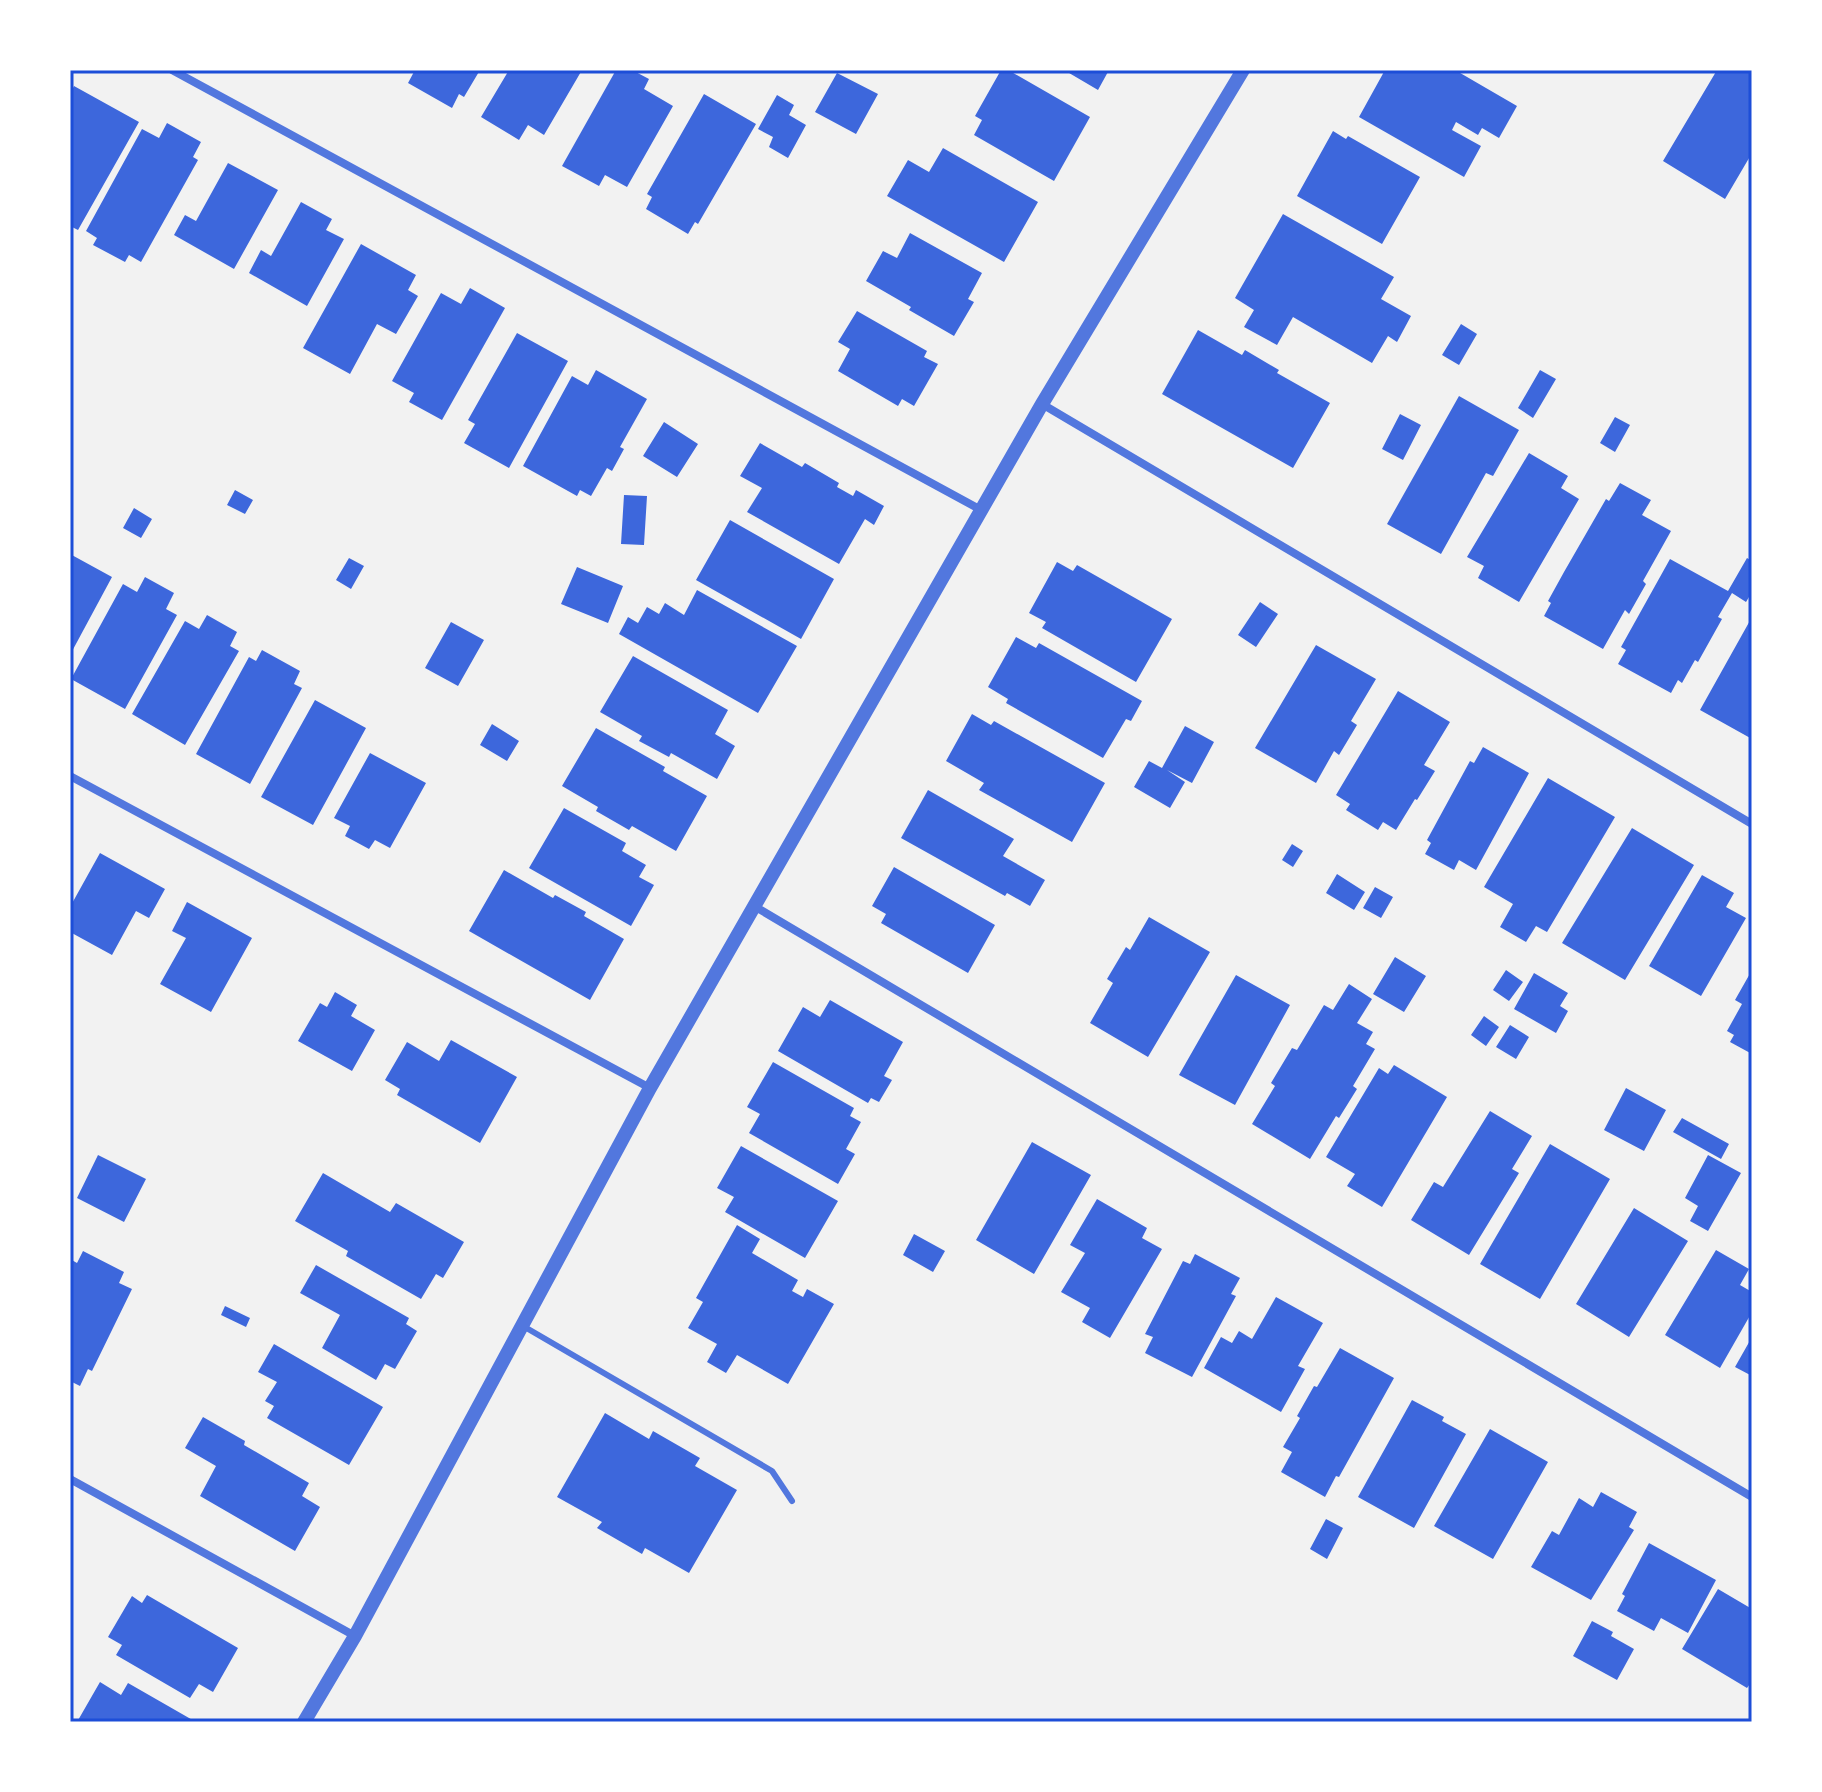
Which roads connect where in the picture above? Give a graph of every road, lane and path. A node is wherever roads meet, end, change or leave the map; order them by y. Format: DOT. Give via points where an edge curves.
graph roads {
  1 [pos="172,70"];
  2 [pos="1243,70"];
  3 [pos="1042,404"];
  4 [pos="983,511"];
  5 [pos="70,776"];
  6 [pos="1752,824"];
  7 [pos="754,906"];
  8 [pos="650,1088"];
  9 [pos="523,1326"];
  10 [pos="70,1479"];
  11 [pos="1752,1497"];
  12 [pos="792,1501"];
  13 [pos="355,1636"];
  14 [pos="304,1722"];
  1 -- 4 [label="street"];
  2 -- 3 [label="street"];
  3 -- 4 [label="street"];
  3 -- 6 [label="street"];
  4 -- 7 [label="street"];
  5 -- 8 [label="street"];
  7 -- 8 [label="street"];
  7 -- 11 [label="street"];
  8 -- 9 [label="street"];
  9 -- 12 [label="lane" via="772,1471"];
  9 -- 13 [label="street"];
  10 -- 13 [label="street"];
  13 -- 14 [label="street"];
}
